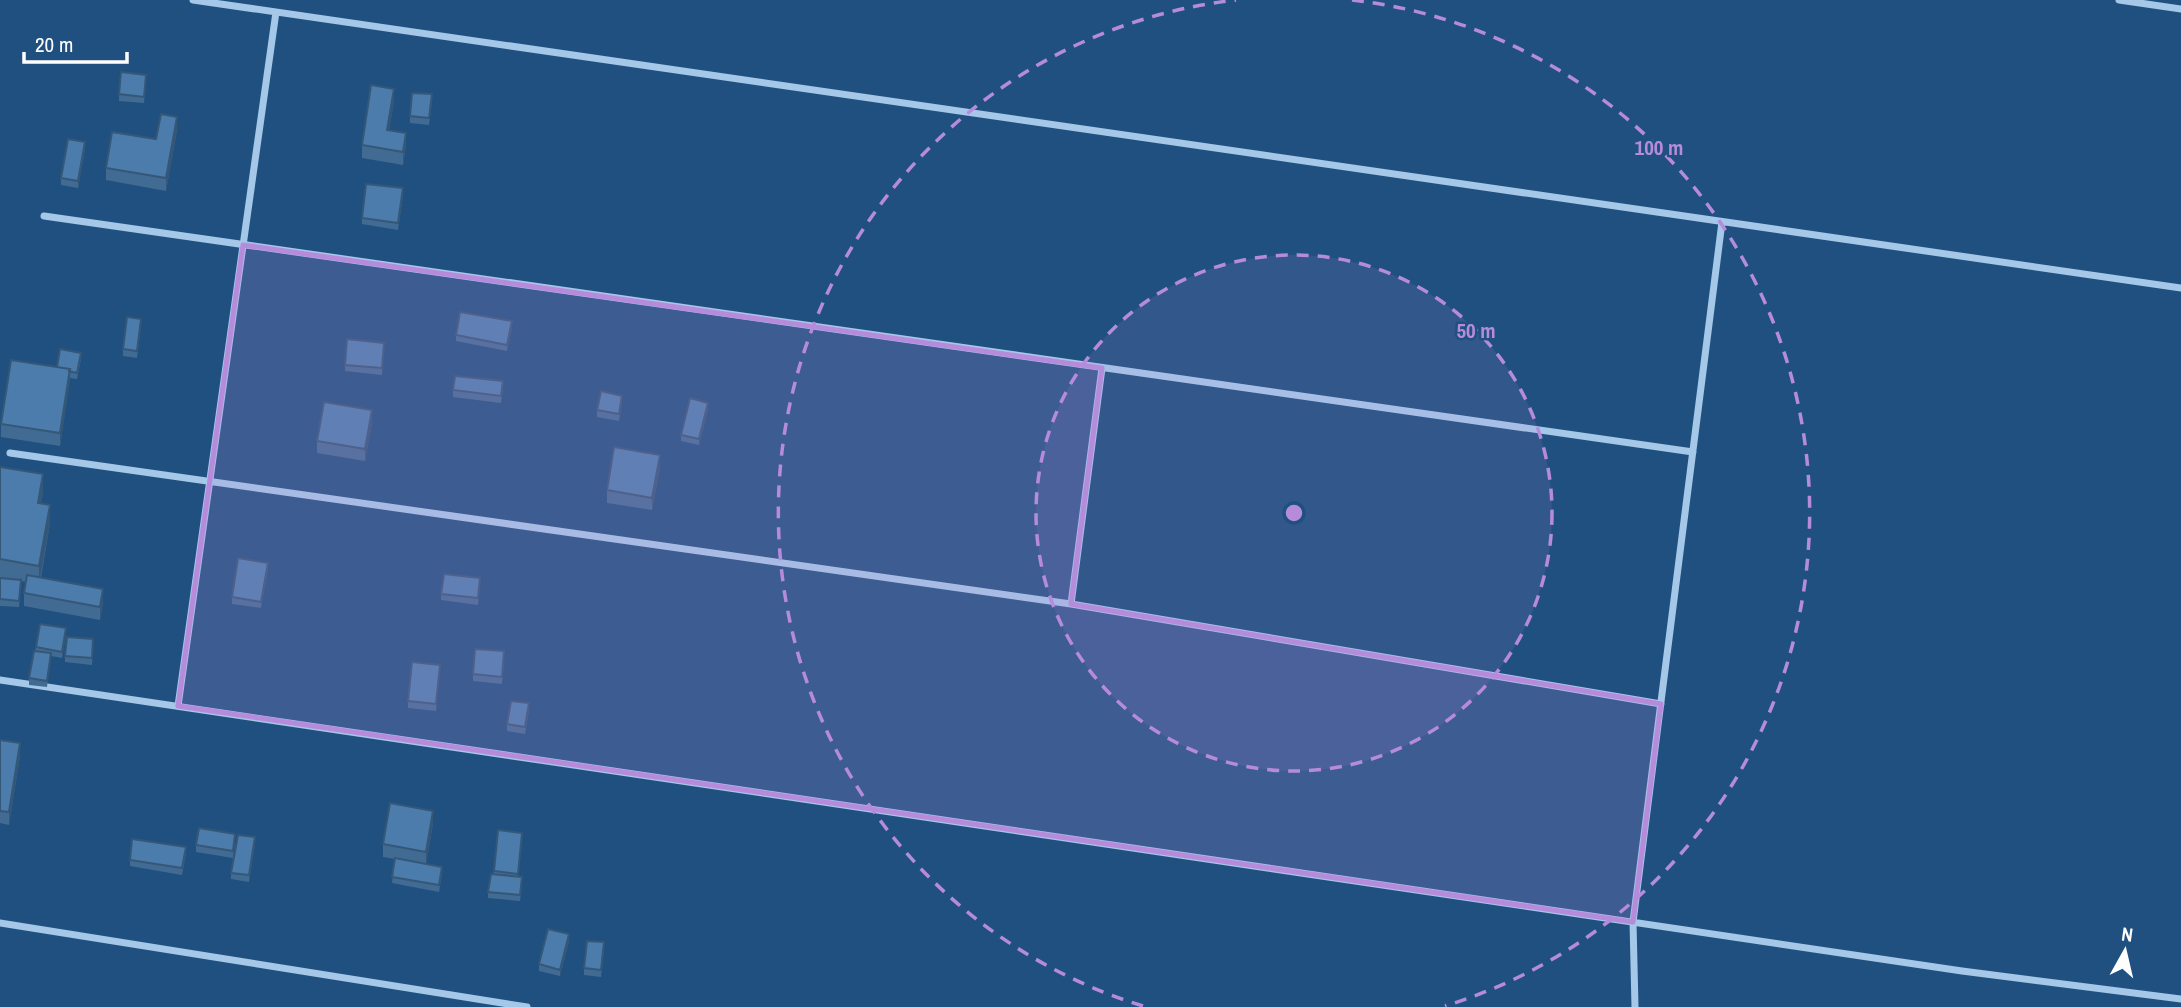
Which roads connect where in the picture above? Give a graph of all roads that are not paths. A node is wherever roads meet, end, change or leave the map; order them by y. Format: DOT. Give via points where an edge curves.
graph roads {
  1 [pos="193,0"];
  2 [pos="2119,0"];
  3 [pos="2181,9"];
  4 [pos="276,12"];
  5 [pos="44,216"];
  6 [pos="1722,222"];
  7 [pos="243,245"];
  8 [pos="2181,288"];
  9 [pos="1102,368"];
  10 [pos="1693,452"];
  11 [pos="10,453"];
  12 [pos="210,482"];
  13 [pos="1071,604"];
  14 [pos="0,680"];
  15 [pos="1661,704"];
  16 [pos="178,706"];
  17 [pos="1633,922"];
  18 [pos="0,923"];
  19 [pos="2181,999"];
  20 [pos="527,1007"];
  21 [pos="1635,1007"];
  1 -- 4 [label="street"];
  2 -- 3 [label="street"];
  4 -- 6 [label="street"];
  4 -- 7 [label="street"];
  5 -- 7 [label="street"];
  6 -- 8 [label="street"];
  6 -- 10 [label="street"];
  7 -- 9 [label="street"];
  7 -- 12 [label="street"];
  9 -- 10 [label="street"];
  9 -- 13 [label="street"];
  10 -- 15 [label="street"];
  11 -- 12 [label="street"];
  12 -- 13 [label="street"];
  12 -- 16 [label="street"];
  13 -- 15 [label="street"];
  14 -- 16 [label="street"];
  15 -- 17 [label="street"];
  16 -- 17 [label="street"];
  17 -- 19 [label="street"];
  17 -- 21 [label="street"];
  18 -- 20 [label="street"];
}
